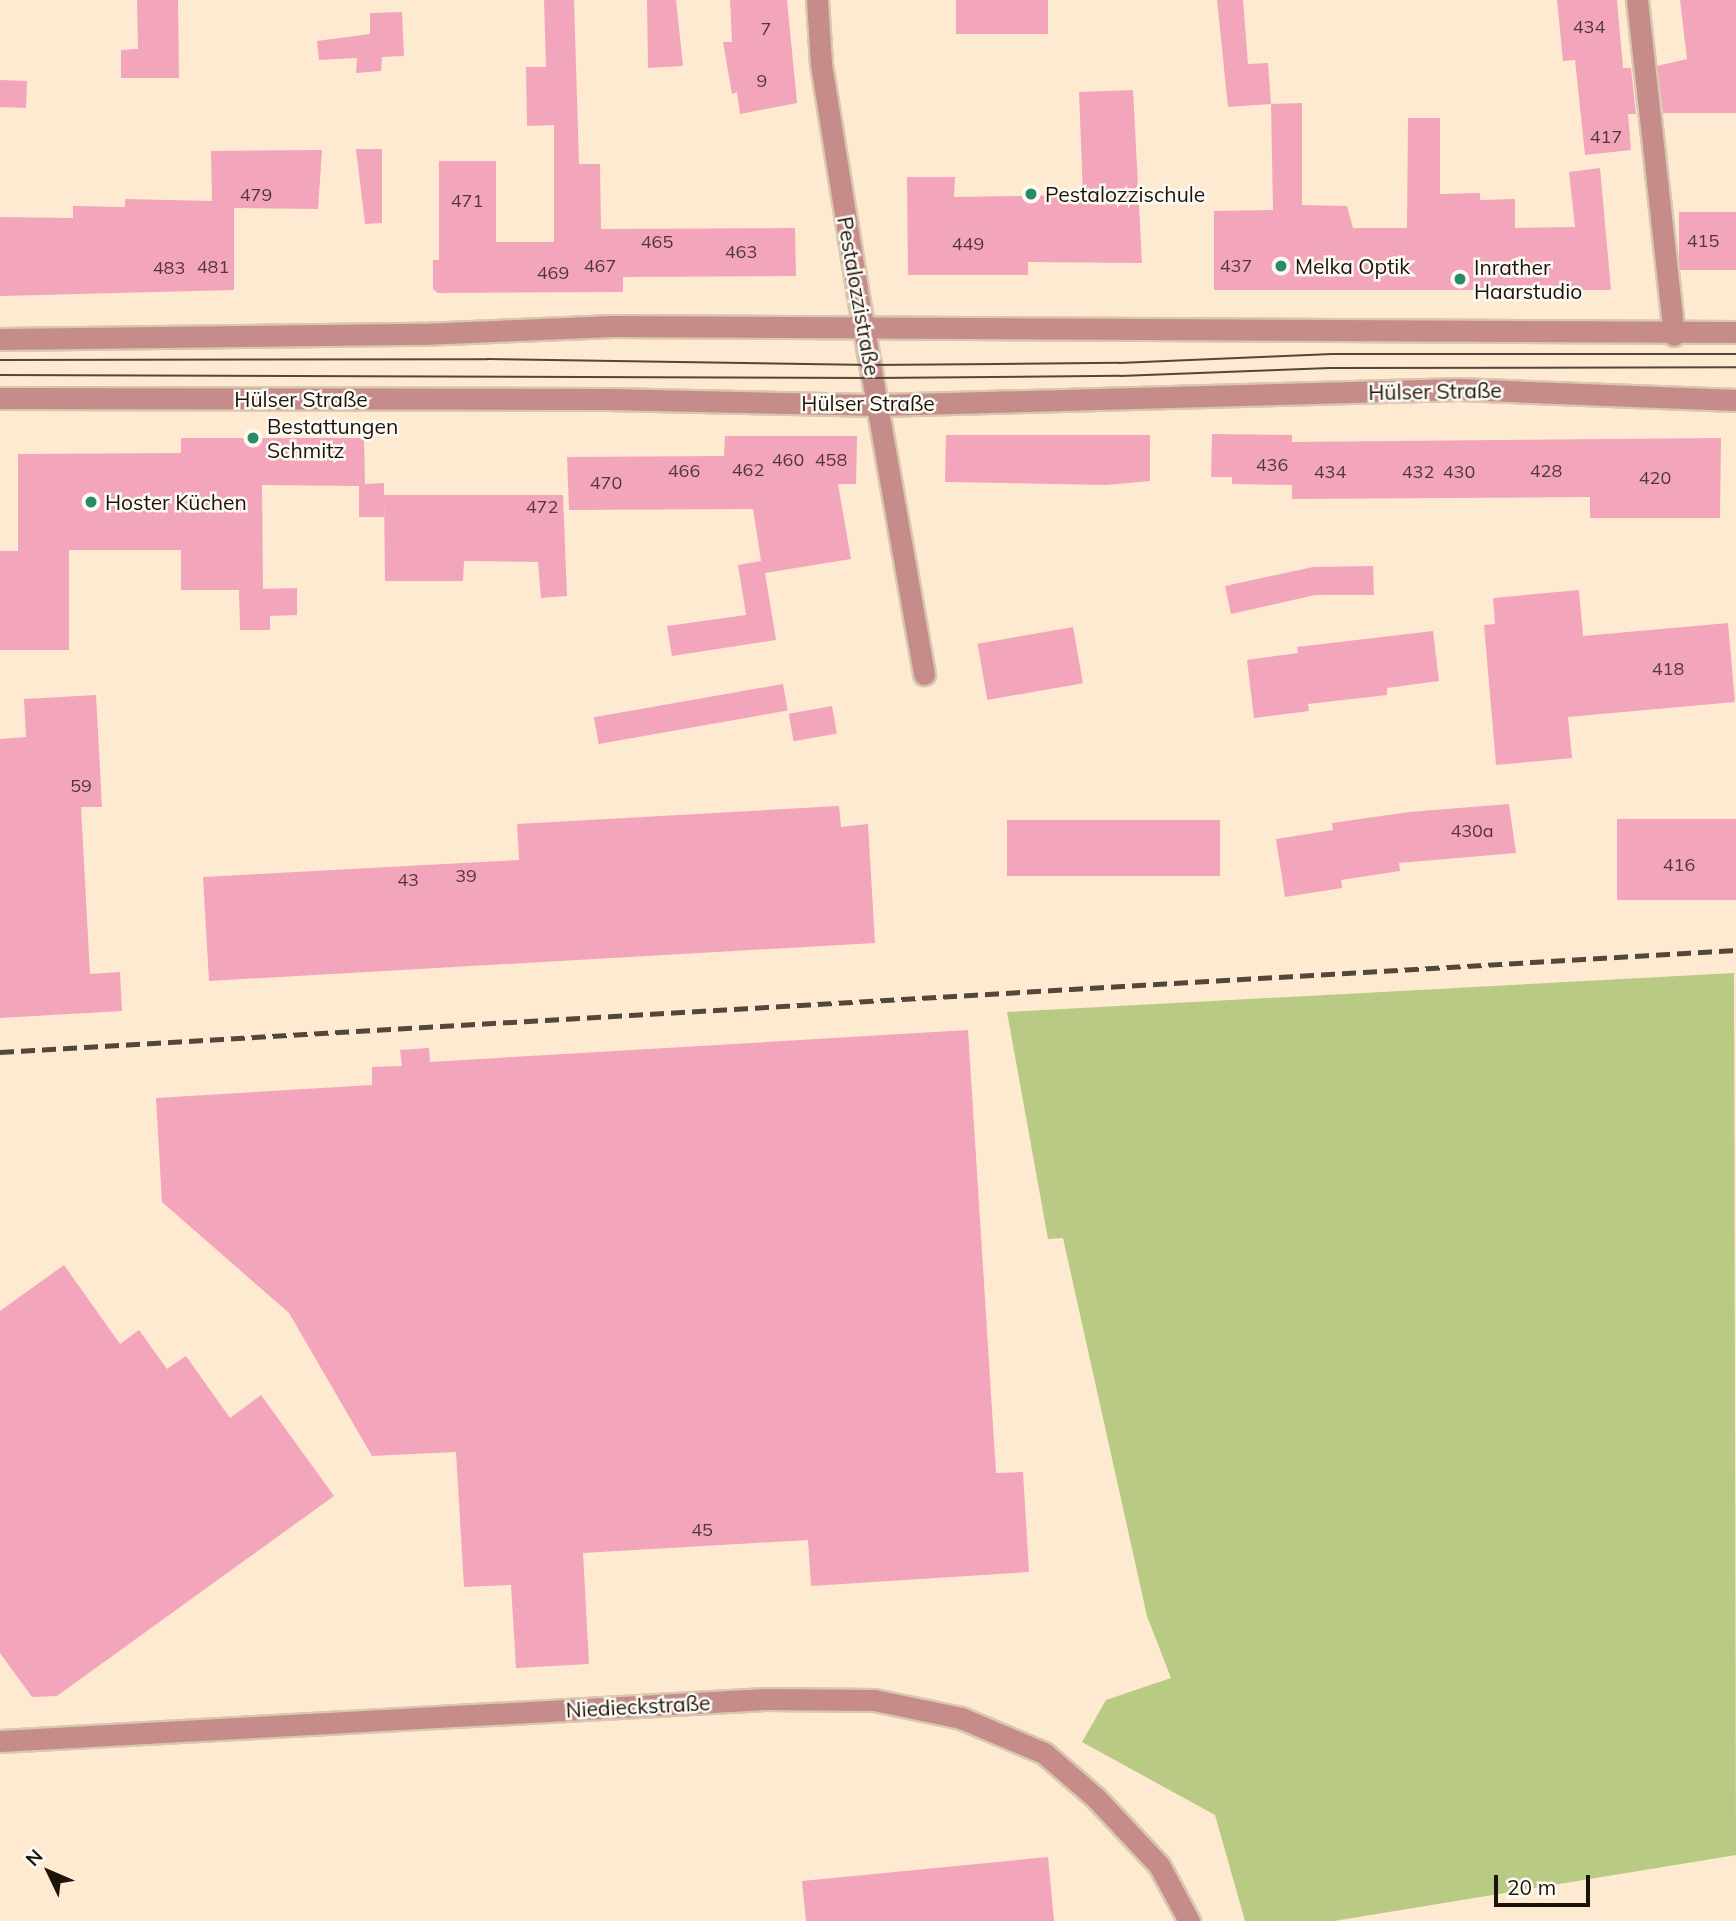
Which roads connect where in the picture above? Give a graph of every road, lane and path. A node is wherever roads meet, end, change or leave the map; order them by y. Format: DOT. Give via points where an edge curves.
graph roads {
  1 [pos="817,0"];
  2 [pos="1637,0"];
  3 [pos="864,330"];
  4 [pos="1736,332"];
  5 [pos="1674,335"];
  6 [pos="0,339"];
  7 [pos="0,398"];
  8 [pos="1736,400"];
  9 [pos="879,405"];
  10 [pos="924,674"];
  11 [pos="0,1741"];
  12 [pos="1189,1921"];
  1 -- 3 [label="street, Pestalozzistraße" via="821,64"];
  2 -- 5 [label="street"];
  3 -- 5 [label="street"];
  3 -- 6 [label="street" via="612,326 422,334"];
  3 -- 9 [label="street, Pestalozzistraße"];
  4 -- 5 [label="street"];
  7 -- 9 [label="street, Hülser Straße" via="610,399"];
  8 -- 9 [label="street, Hülser Straße" via="1459,389"];
  9 -- 10 [label="street, Pestalozzistraße"];
  11 -- 12 [label="street, Niedieckstraße" via="766,1699 874,1700 961,1718 1044,1753 1096,1798 1159,1865"];
}
